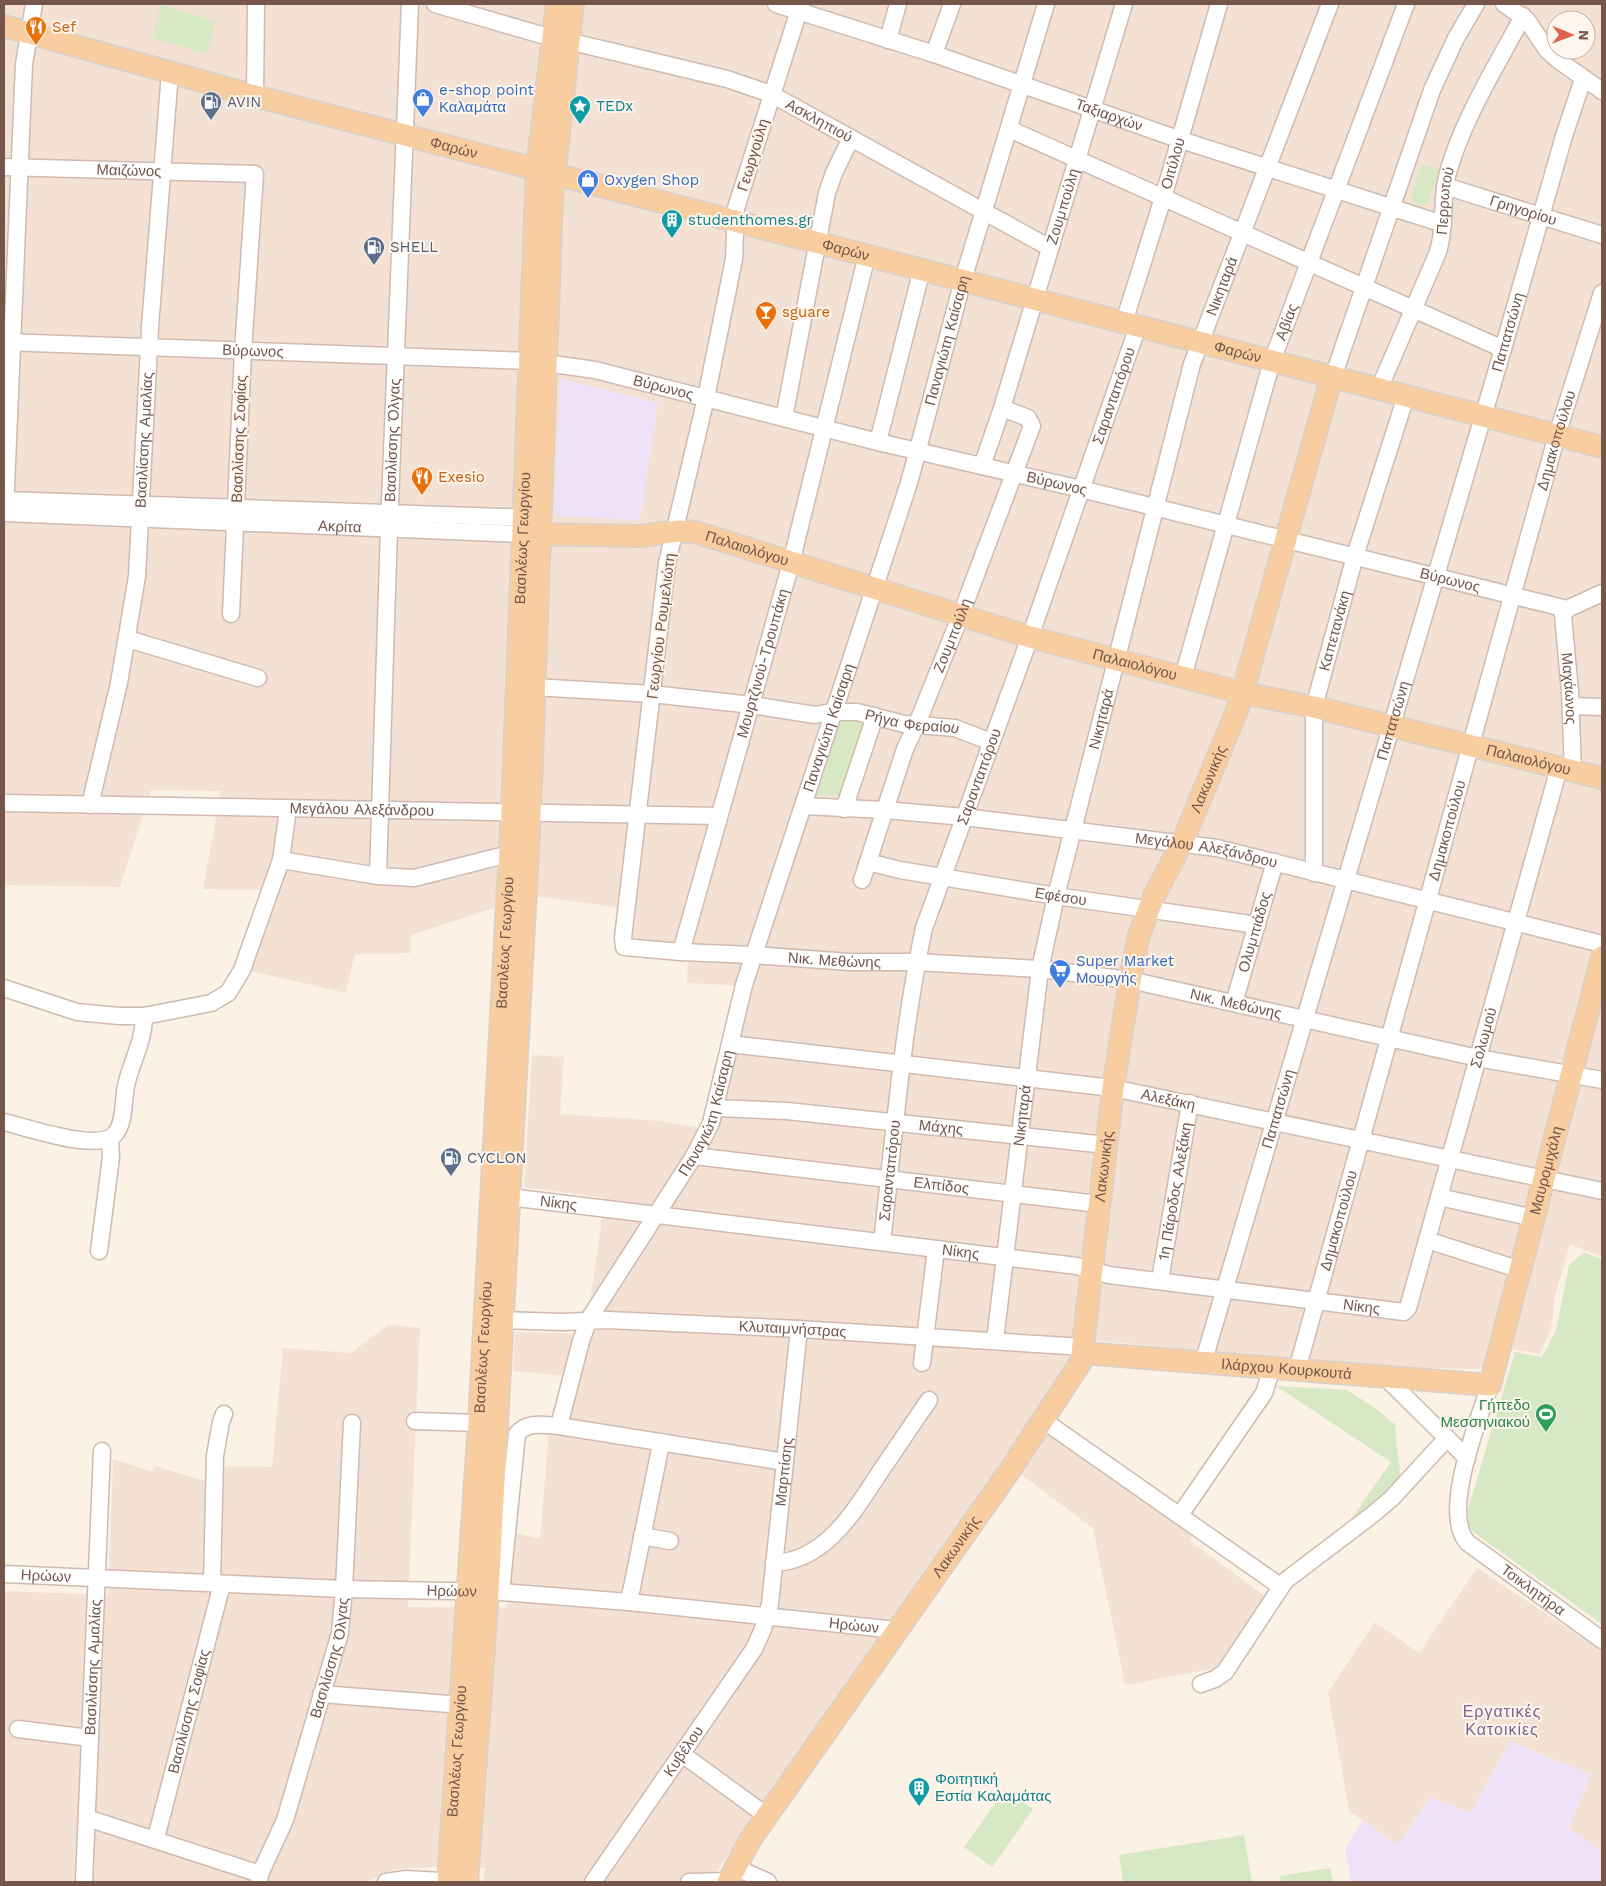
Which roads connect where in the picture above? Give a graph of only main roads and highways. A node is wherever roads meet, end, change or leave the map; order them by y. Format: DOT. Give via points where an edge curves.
graph roads {
  1 [pos="558,4"];
  2 [pos="573,4"];
  3 [pos="4,26"];
  4 [pos="560,40"];
  5 [pos="545,171"];
  6 [pos="1332,376"];
  7 [pos="1602,447"];
  8 [pos="531,526"];
  9 [pos="675,531"];
  10 [pos="1243,693"];
  11 [pos="1602,778"];
  12 [pos="521,813"];
  13 [pos="1602,957"];
  14 [pos="1084,1350"];
  15 [pos="1490,1385"];
  16 [pos="486,1591"];
  17 [pos="730,1877"];
  18 [pos="455,1882"];
  1 -- 4 [label="main road, Βασιλέως Γεωργίου"];
  2 -- 4 [label="main road, Βασιλέως Γεωργίου"];
  3 -- 5 [label="main road, Φαρών" via="255,96"];
  4 -- 5 [label="main road, Βασιλέως Γεωργίου"];
  5 -- 6 [label="main road, Φαρών"];
  5 -- 8 [label="main road, Βασιλέως Γεωργίου"];
  6 -- 7 [label="main road, Φαρών"];
  6 -- 10 [label="main road, Λακωνικής"];
  8 -- 9 [label="main road, Ακρίτα" via="641,536"];
  8 -- 12 [label="main road, Βασιλέως Γεωργίου"];
  8 -- 12 [label="main road, Βασιλέως Γεωργίου" via="534,687"];
  9 -- 10 [label="main road, Παλαιολόγου" via="701,533 1030,638"];
  10 -- 11 [label="main road, Παλαιολόγου" via="1314,707"];
  10 -- 14 [label="main road, Λακωνικής" via="1182,843 1148,910 1139,936 1113,1088"];
  12 -- 16 [label="main road, Βασιλέως Γεωργίου" via="509,1197"];
  12 -- 16 [label="main road, Βασιλέως Γεωργίου" via="509,854 479,1423"];
  13 -- 15 [label="main road, Μαυρομιχάλη"];
  14 -- 15 [label="main road, Ιλάρχου Κουρκουτά" via="1204,1363"];
  14 -- 17 [label="main road, Λακωνικής" via="1079,1366 1043,1420 767,1816"];
  16 -- 18 [label="main road, Βασιλέως Γεωργίου"];
  16 -- 18 [label="main road, Βασιλέως Γεωργίου" via="462,1705"];
}
